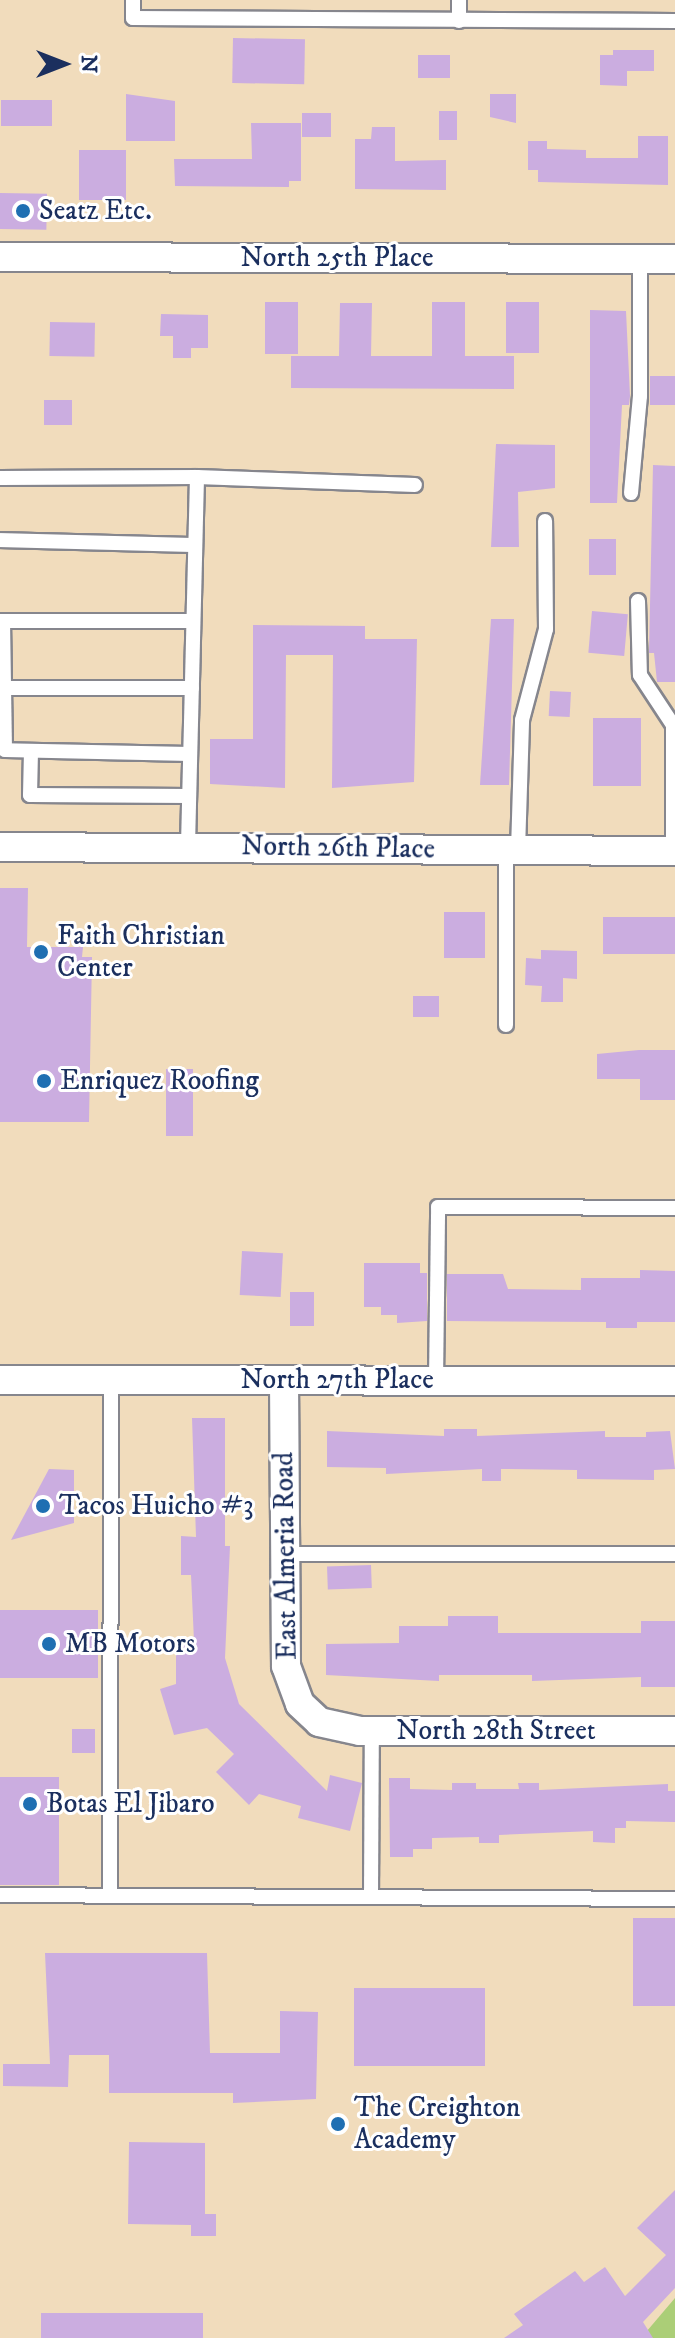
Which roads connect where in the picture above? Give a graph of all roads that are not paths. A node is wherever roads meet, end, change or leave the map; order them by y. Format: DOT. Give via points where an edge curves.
graph roads {
  1 [pos="133,0"];
  2 [pos="459,0"];
  3 [pos="459,21"];
  4 [pos="675,21"];
  5 [pos="0,257"];
  6 [pos="640,259"];
  7 [pos="675,259"];
  8 [pos="197,477"];
  9 [pos="0,478"];
  10 [pos="415,485"];
  11 [pos="631,493"];
  12 [pos="545,521"];
  13 [pos="0,540"];
  14 [pos="195,545"];
  15 [pos="638,601"];
  16 [pos="2,621"];
  17 [pos="193,621"];
  18 [pos="4,688"];
  19 [pos="192,688"];
  20 [pos="31,751"];
  21 [pos="190,754"];
  22 [pos="189,796"];
  23 [pos="0,847"];
  24 [pos="188,847"];
  25 [pos="512,850"];
  26 [pos="674,851"];
  27 [pos="506,1025"];
  28 [pos="675,1208"];
  29 [pos="0,1380"];
  30 [pos="111,1380"];
  31 [pos="284,1380"];
  32 [pos="436,1381"];
  33 [pos="675,1381"];
  34 [pos="285,1554"];
  35 [pos="675,1554"];
  36 [pos="319,1722"];
  37 [pos="372,1731"];
  38 [pos="675,1731"];
  39 [pos="0,1895"];
  40 [pos="110,1896"];
  41 [pos="371,1897"];
  42 [pos="675,1899"];
  1 -- 3 [label="lane" via="133,18"];
  2 -- 3 [label="lane"];
  3 -- 4 [label="lane"];
  5 -- 6 [label="street, North 25th Place"];
  6 -- 7 [label="street, North 25th Place"];
  6 -- 11 [label="lane" via="640,396"];
  8 -- 9 [label="lane"];
  8 -- 10 [label="lane"];
  8 -- 14 [label="lane"];
  12 -- 25 [label="lane" via="546,629 522,720"];
  13 -- 14 [label="lane"];
  14 -- 17 [label="lane"];
  15 -- 26 [label="lane" via="640,675 673,725"];
  16 -- 17 [label="lane"];
  16 -- 18 [label="lane"];
  17 -- 19 [label="lane"];
  18 -- 19 [label="lane"];
  18 -- 20 [label="lane" via="5,750"];
  19 -- 21 [label="lane"];
  20 -- 21 [label="lane"];
  20 -- 22 [label="lane" via="30,795"];
  21 -- 22 [label="lane"];
  22 -- 24 [label="lane"];
  23 -- 24 [label="street, North 26th Place"];
  24 -- 25 [label="street, North 26th Place"];
  25 -- 26 [label="street, North 26th Place"];
  25 -- 27 [label="lane"];
  28 -- 32 [label="lane" via="438,1207"];
  29 -- 30 [label="street, North 27th Place"];
  30 -- 31 [label="street, North 27th Place"];
  30 -- 40 [label="lane"];
  31 -- 32 [label="street, North 27th Place"];
  31 -- 34 [label="street, East Almeria Road"];
  32 -- 33 [label="street, North 27th Place"];
  34 -- 35 [label="lane"];
  34 -- 36 [label="street, East Almeria Road" via="286,1666 300,1704"];
  36 -- 37 [label="street, North 28th Street" via="340,1730"];
  37 -- 38 [label="street, North 28th Street"];
  37 -- 41 [label="lane"];
  39 -- 40 [label="lane"];
  40 -- 41 [label="lane"];
  41 -- 42 [label="lane"];
}
